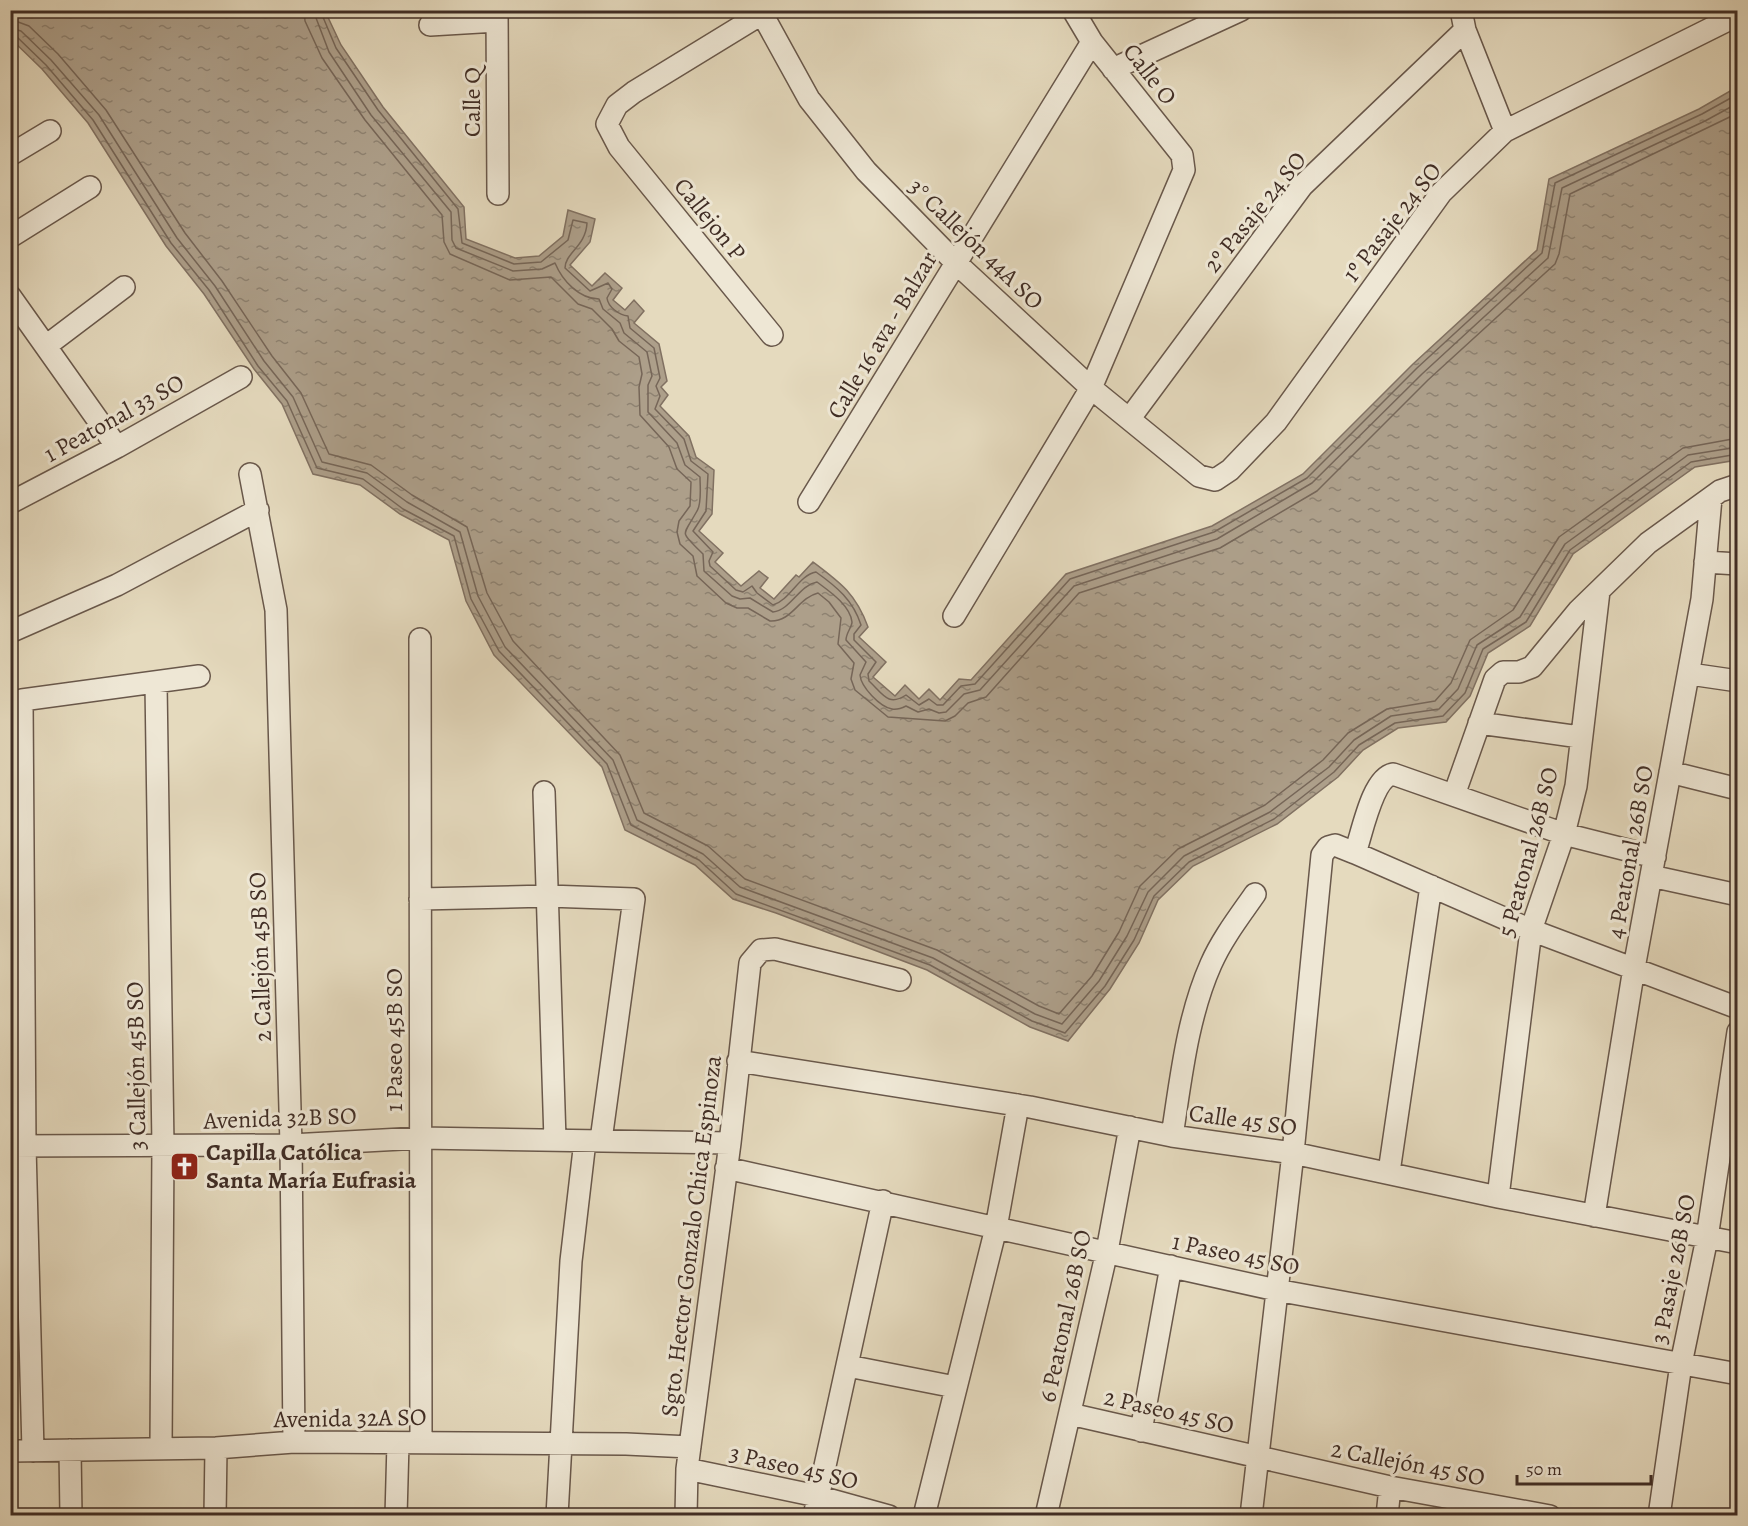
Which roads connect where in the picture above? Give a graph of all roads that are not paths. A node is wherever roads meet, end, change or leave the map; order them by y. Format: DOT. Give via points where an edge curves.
graph roads {
  1 [pos="1072,10"];
  2 [pos="1241,10"];
  3 [pos="763,12"];
  4 [pos="497,16"];
  5 [pos="1726,16"];
  6 [pos="1463,20"];
  7 [pos="430,25"];
  8 [pos="1092,42"];
  9 [pos="1113,69"];
  10 [pos="1505,131"];
  11 [pos="50,132"];
  12 [pos="10,155"];
  13 [pos="90,187"];
  14 [pos="498,194"];
  15 [pos="10,237"];
  16 [pos="956,263"];
  17 [pos="124,287"];
  18 [pos="10,296"];
  19 [pos="772,335"];
  20 [pos="46,346"];
  21 [pos="240,377"];
  22 [pos="1091,388"];
  23 [pos="1130,418"];
  24 [pos="117,447"];
  25 [pos="250,474"];
  26 [pos="1199,476"];
  27 [pos="1737,485"];
  28 [pos="1711,498"];
  29 [pos="809,502"];
  30 [pos="10,503"];
  31 [pos="258,510"];
  32 [pos="1705,562"];
  33 [pos="1737,564"];
  34 [pos="1599,591"];
  35 [pos="954,616"];
  36 [pos="10,632"];
  37 [pos="420,639"];
  38 [pos="1690,674"];
  39 [pos="200,676"];
  40 [pos="1737,681"];
  41 [pos="156,684"];
  42 [pos="16,703"];
  43 [pos="1479,723"];
  44 [pos="1580,737"];
  45 [pos="1670,772"];
  46 [pos="1737,789"];
  47 [pos="544,792"];
  48 [pos="1454,795"];
  49 [pos="1564,834"];
  50 [pos="1355,853"];
  51 [pos="1653,866"];
  52 [pos="1431,886"];
  53 [pos="1255,894"];
  54 [pos="1737,895"];
  55 [pos="548,896"];
  56 [pos="420,899"];
  57 [pos="1530,930"];
  58 [pos="1634,968"];
  59 [pos="900,980"];
  60 [pos="1737,1008"];
  61 [pos="1737,1032"];
  62 [pos="738,1061"];
  63 [pos="1018,1105"];
  64 [pos="1130,1127"];
  65 [pos="1172,1136"];
  66 [pos="420,1138"];
  67 [pos="555,1140"];
  68 [pos="593,1141"];
  69 [pos="730,1143"];
  70 [pos="291,1145"];
  71 [pos="18,1146"];
  72 [pos="163,1146"];
  73 [pos="1293,1153"];
  74 [pos="726,1168"];
  75 [pos="1389,1172"];
  76 [pos="1498,1197"];
  77 [pos="883,1201"];
  78 [pos="1594,1216"];
  79 [pos="996,1228"];
  80 [pos="1707,1238"];
  81 [pos="1737,1243"];
  82 [pos="1107,1251"];
  83 [pos="1171,1266"];
  84 [pos="1276,1290"];
  85 [pos="1681,1364"];
  86 [pos="848,1366"];
  87 [pos="1737,1374"];
  88 [pos="955,1387"];
  89 [pos="1070,1414"];
  90 [pos="1141,1431"];
  91 [pos="294,1442"];
  92 [pos="421,1442"];
  93 [pos="398,1443"];
  94 [pos="559,1443"];
  95 [pos="690,1447"];
  96 [pos="161,1448"];
  97 [pos="216,1448"];
  98 [pos="70,1450"];
  99 [pos="10,1451"];
  100 [pos="33,1451"];
  101 [pos="1256,1457"];
  102 [pos="687,1469"];
  103 [pos="1390,1487"];
  104 [pos="816,1506"];
  105 [pos="1525,1513"];
  106 [pos="71,1515"];
  107 [pos="215,1515"];
  108 [pos="396,1515"];
  109 [pos="557,1515"];
  110 [pos="686,1515"];
  111 [pos="889,1515"];
  112 [pos="924,1515"];
  113 [pos="1046,1515"];
  114 [pos="1251,1515"];
  115 [pos="1387,1515"];
  116 [pos="1550,1515"];
  117 [pos="1659,1515"];
  1 -- 8 [label="street, Calle O"];
  2 -- 9 [label="street"];
  3 -- 16 [label="street, 3° Callejón 44A SO" via="809,99 866,171"];
  3 -- 19 [label="street, Callejon P" via="624,99 610,114 607,124 610,134"];
  4 -- 7 [label="street"];
  4 -- 14 [label="street, Calle Q"];
  5 -- 10 [label="street, 1º Pasaje 24 SO"];
  6 -- 10 [label="street"];
  6 -- 23 [label="street, 2º Pasaje 24 SO" via="1302,186"];
  8 -- 9 [label="street, Calle O"];
  8 -- 16 [label="street, Calle 16 ava - Balzar"];
  9 -- 22 [label="street, Calle O" via="1182,155 1184,170"];
  10 -- 26 [label="street, 1º Pasaje 24 SO" via="1441,193 1276,422 1223,476 1215,480"];
  11 -- 12 [label="street"];
  13 -- 15 [label="street"];
  16 -- 22 [label="street, 3° Callejón 44A SO"];
  16 -- 29 [label="street, Calle 16 ava - Balzar"];
  17 -- 20 [label="street"];
  18 -- 20 [label="street"];
  20 -- 24 [label="street"];
  21 -- 24 [label="street, 1 Peatonal 33 SO"];
  22 -- 23 [label="street, 3° Callejón 44A SO"];
  22 -- 35 [label="street"];
  23 -- 26 [label="street, 3° Callejón 44A SO"];
  24 -- 30 [label="street, 1 Peatonal 33 SO"];
  25 -- 31 [label="street, 2 Callejón 45B SO"];
  27 -- 28 [label="street"];
  28 -- 32 [label="street, 4 Peatonal 26B SO"];
  28 -- 34 [label="street" via="1648,543"];
  31 -- 36 [label="street" via="117,585"];
  31 -- 70 [label="street, 2 Callejón 45B SO" via="276,610"];
  32 -- 33 [label="street"];
  32 -- 38 [label="street, 4 Peatonal 26B SO"];
  34 -- 43 [label="street" via="1532,667 1503,672 1495,679"];
  34 -- 44 [label="street, 5 Peatonal 26B SO"];
  37 -- 56 [label="street, 1 Paseo 45B SO"];
  38 -- 40 [label="street"];
  38 -- 45 [label="street, 4 Peatonal 26B SO"];
  39 -- 41 [label="street"];
  41 -- 42 [label="street"];
  41 -- 72 [label="street, 3 Callejón 45B SO"];
  42 -- 71 [label="street"];
  43 -- 44 [label="street"];
  43 -- 48 [label="street"];
  44 -- 49 [label="street, 5 Peatonal 26B SO" via="1576,786"];
  45 -- 46 [label="street"];
  45 -- 51 [label="street, 4 Peatonal 26B SO"];
  47 -- 55 [label="street"];
  48 -- 49 [label="street"];
  48 -- 50 [label="street" via="1393,774 1385,777 1376,790"];
  49 -- 51 [label="street"];
  49 -- 57 [label="street, 5 Peatonal 26B SO"];
  50 -- 52 [label="street"];
  50 -- 73 [label="street" via="1331,845 1322,855"];
  51 -- 54 [label="street"];
  51 -- 58 [label="street, 4 Peatonal 26B SO"];
  52 -- 57 [label="street"];
  52 -- 75 [label="street"];
  53 -- 65 [label="street" via="1222,942 1202,988 1191,1025"];
  55 -- 56 [label="street"];
  55 -- 67 [label="street"];
  55 -- 68 [label="street" via="634,899"];
  56 -- 66 [label="street, 1 Paseo 45B SO"];
  57 -- 58 [label="street"];
  57 -- 76 [label="street, 5 Peatonal 26B SO"];
  58 -- 60 [label="street"];
  58 -- 78 [label="street, 4 Peatonal 26B SO"];
  59 -- 62 [label="street, Sgto. Hector Gonzalo Chica Espinoza" via="775,949 761,950 750,963"];
  61 -- 80 [label="street, 3 Pasaje 26B SO"];
  62 -- 63 [label="street, Calle 45 SO"];
  62 -- 69 [label="street, Sgto. Hector Gonzalo Chica Espinoza"];
  63 -- 64 [label="street, Calle 45 SO"];
  63 -- 79 [label="street"];
  64 -- 65 [label="street, Calle 45 SO"];
  64 -- 82 [label="street, 6 Peatonal 26B SO"];
  65 -- 73 [label="street, Calle 45 SO"];
  66 -- 67 [label="street, Avenida 32B SO"];
  66 -- 70 [label="street, Avenida 32B SO"];
  66 -- 92 [label="street, 1 Paseo 45B SO"];
  67 -- 68 [label="street, Avenida 32B SO"];
  68 -- 69 [label="street, Avenida 32B SO"];
  68 -- 94 [label="street" via="571,1261"];
  69 -- 74 [label="street, Sgto. Hector Gonzalo Chica Espinoza"];
  70 -- 72 [label="street, Avenida 32B SO"];
  70 -- 91 [label="street, 2 Callejón 45B SO"];
  71 -- 72 [label="street, Avenida 32B SO"];
  71 -- 100 [label="street"];
  72 -- 96 [label="street, 3 Callejón 45B SO"];
  73 -- 75 [label="street, Calle 45 SO"];
  73 -- 84 [label="street"];
  74 -- 77 [label="street, 1 Paseo 45 SO"];
  74 -- 95 [label="street, Sgto. Hector Gonzalo Chica Espinoza"];
  75 -- 76 [label="street, Calle 45 SO"];
  76 -- 78 [label="street, Calle 45 SO"];
  77 -- 79 [label="street, 1 Paseo 45 SO"];
  77 -- 86 [label="street"];
  78 -- 80 [label="street, Calle 45 SO"];
  79 -- 82 [label="street, 1 Paseo 45 SO"];
  79 -- 88 [label="street"];
  80 -- 81 [label="street, Calle 45 SO"];
  80 -- 85 [label="street, 3 Pasaje 26B SO"];
  82 -- 83 [label="street, 1 Paseo 45 SO"];
  82 -- 89 [label="street, 6 Peatonal 26B SO"];
  83 -- 84 [label="street, 1 Paseo 45 SO"];
  83 -- 90 [label="street"];
  84 -- 85 [label="street, 1 Paseo 45 SO"];
  84 -- 101 [label="street"];
  85 -- 87 [label="street, 1 Paseo 45 SO"];
  85 -- 117 [label="street, 3 Pasaje 26B SO"];
  86 -- 88 [label="street"];
  86 -- 104 [label="street"];
  88 -- 112 [label="street"];
  89 -- 90 [label="street, 2 Paseo 45 SO"];
  89 -- 113 [label="street, 6 Peatonal 26B SO"];
  90 -- 101 [label="street, 2 Paseo 45 SO"];
  91 -- 93 [label="street, Avenida 32A SO"];
  91 -- 97 [label="street, Avenida 32A SO"];
  92 -- 93 [label="street, Avenida 32A SO"];
  92 -- 94 [label="street, Avenida 32A SO"];
  93 -- 108 [label="street"];
  94 -- 95 [label="street, Avenida 32A SO"];
  94 -- 109 [label="street"];
  95 -- 102 [label="street, Sgto. Hector Gonzalo Chica Espinoza"];
  96 -- 97 [label="street, Avenida 32A SO"];
  96 -- 98 [label="street, Avenida 32A SO"];
  97 -- 107 [label="street"];
  98 -- 100 [label="street, Avenida 32A SO"];
  98 -- 106 [label="street"];
  99 -- 100 [label="street, Avenida 32A SO"];
  101 -- 103 [label="street, 2 Callejón 45 SO"];
  101 -- 114 [label="street"];
  102 -- 104 [label="street, 3 Paseo 45 SO"];
  102 -- 110 [label="street, Sgto. Hector Gonzalo Chica Espinoza"];
  103 -- 105 [label="street, 2 Callejón 45 SO"];
  103 -- 115 [label="street"];
  104 -- 111 [label="street, 3 Paseo 45 SO"];
  105 -- 116 [label="street, 2 Callejón 45 SO"];
}
